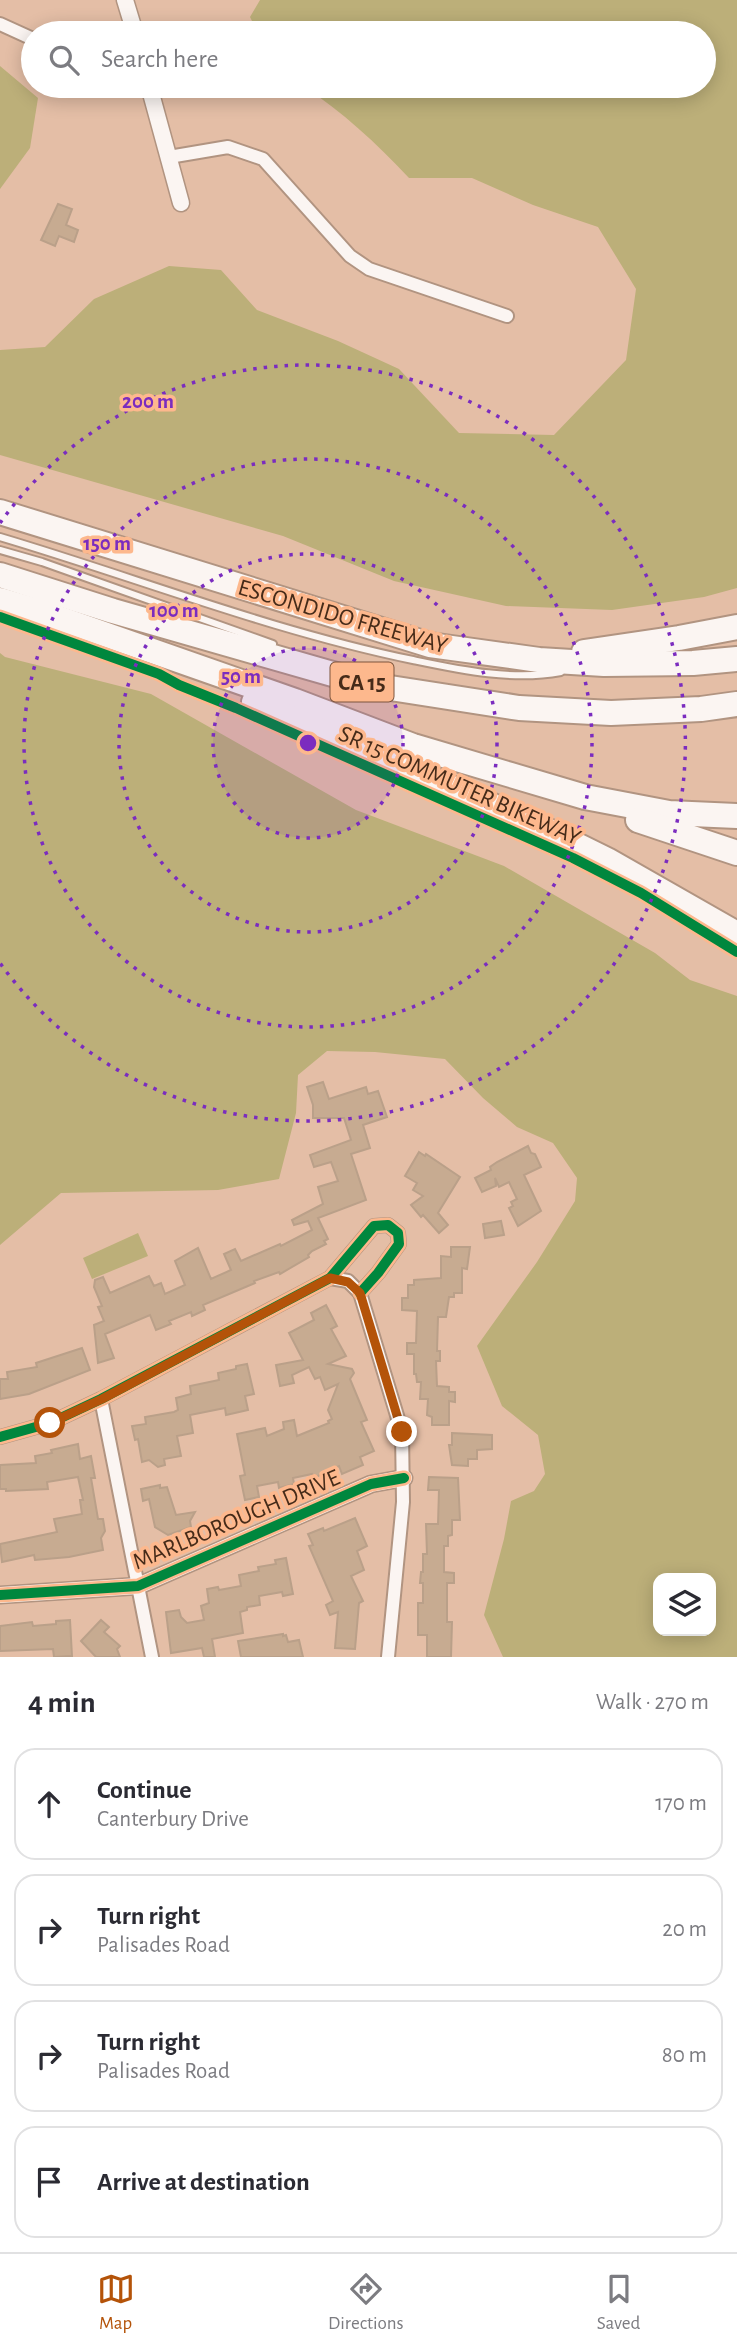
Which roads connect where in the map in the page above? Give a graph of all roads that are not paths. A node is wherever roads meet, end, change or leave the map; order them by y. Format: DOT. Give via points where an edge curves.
graph roads {
  1 [pos="125,0"];
  2 [pos="131,21"];
  3 [pos="0,24"];
  4 [pos="21,34"];
  5 [pos="152,98"];
  6 [pos="169,157"];
  7 [pos="181,203"];
  8 [pos="508,316"];
  9 [pos="0,512"];
  10 [pos="0,537"];
  11 [pos="0,550"];
  12 [pos="0,575"];
  13 [pos="0,600"];
  14 [pos="737,627"];
  15 [pos="737,640"];
  16 [pos="632,645"];
  17 [pos="284,648"];
  18 [pos="156,654"];
  19 [pos="737,659"];
  20 [pos="539,660"];
  21 [pos="604,664"];
  22 [pos="578,669"];
  23 [pos="565,671"];
  24 [pos="737,704"];
  25 [pos="586,797"];
  26 [pos="737,816"];
  27 [pos="737,853"];
  28 [pos="737,934"];
  29 [pos="330,1278"];
  30 [pos="360,1293"];
  31 [pos="102,1399"];
  32 [pos="0,1437"];
  33 [pos="404,1478"];
  34 [pos="138,1586"];
  35 [pos="0,1595"];
  36 [pos="152,1657"];
  37 [pos="388,1657"];
  1 -- 2 [label="street"];
  3 -- 4 [label="street"];
  5 -- 6 [label="street"];
  6 -- 7 [label="street"];
  6 -- 8 [label="street" via="228,147 263,159 350,256 369,269"];
  9 -- 20 [label="highway, ESCONDIDO FREEWAY / CA 15" via="430,645"];
  10 -- 23 [label="lane" via="377,653 491,674 539,676"];
  11 -- 17 [label="lane"];
  12 -- 24 [label="highway, CA 15" via="371,685 434,691 519,708 611,713"];
  13 -- 18 [label="highway"];
  14 -- 16 [label="highway"];
  15 -- 16 [label="highway" via="702,646"];
  16 -- 20 [label="highway"];
  18 -- 25 [label="highway" via="413,746"];
  18 -- 28 [label="highway" via="212,684 532,823"];
  19 -- 21 [label="highway, ESCONDIDO FREEWAY / CA 15"];
  20 -- 21 [label="highway, ESCONDIDO FREEWAY / CA 15"];
  21 -- 22 [label="lane"];
  25 -- 26 [label="highway" via="669,813"];
  25 -- 27 [label="highway"];
  29 -- 30 [label="street" via="348,1282"];
  29 -- 30 [label="street" via="374,1226 388,1225 398,1233 399,1244"];
  29 -- 31 [label="street"];
  30 -- 33 [label="street" via="402,1432"];
  31 -- 32 [label="street" via="50,1423"];
  31 -- 34 [label="street"];
  33 -- 34 [label="street, MARLBOROUGH DRIVE" via="371,1484"];
  33 -- 37 [label="street"];
  34 -- 35 [label="street, MARLBOROUGH DRIVE"];
  34 -- 36 [label="street"];
}
